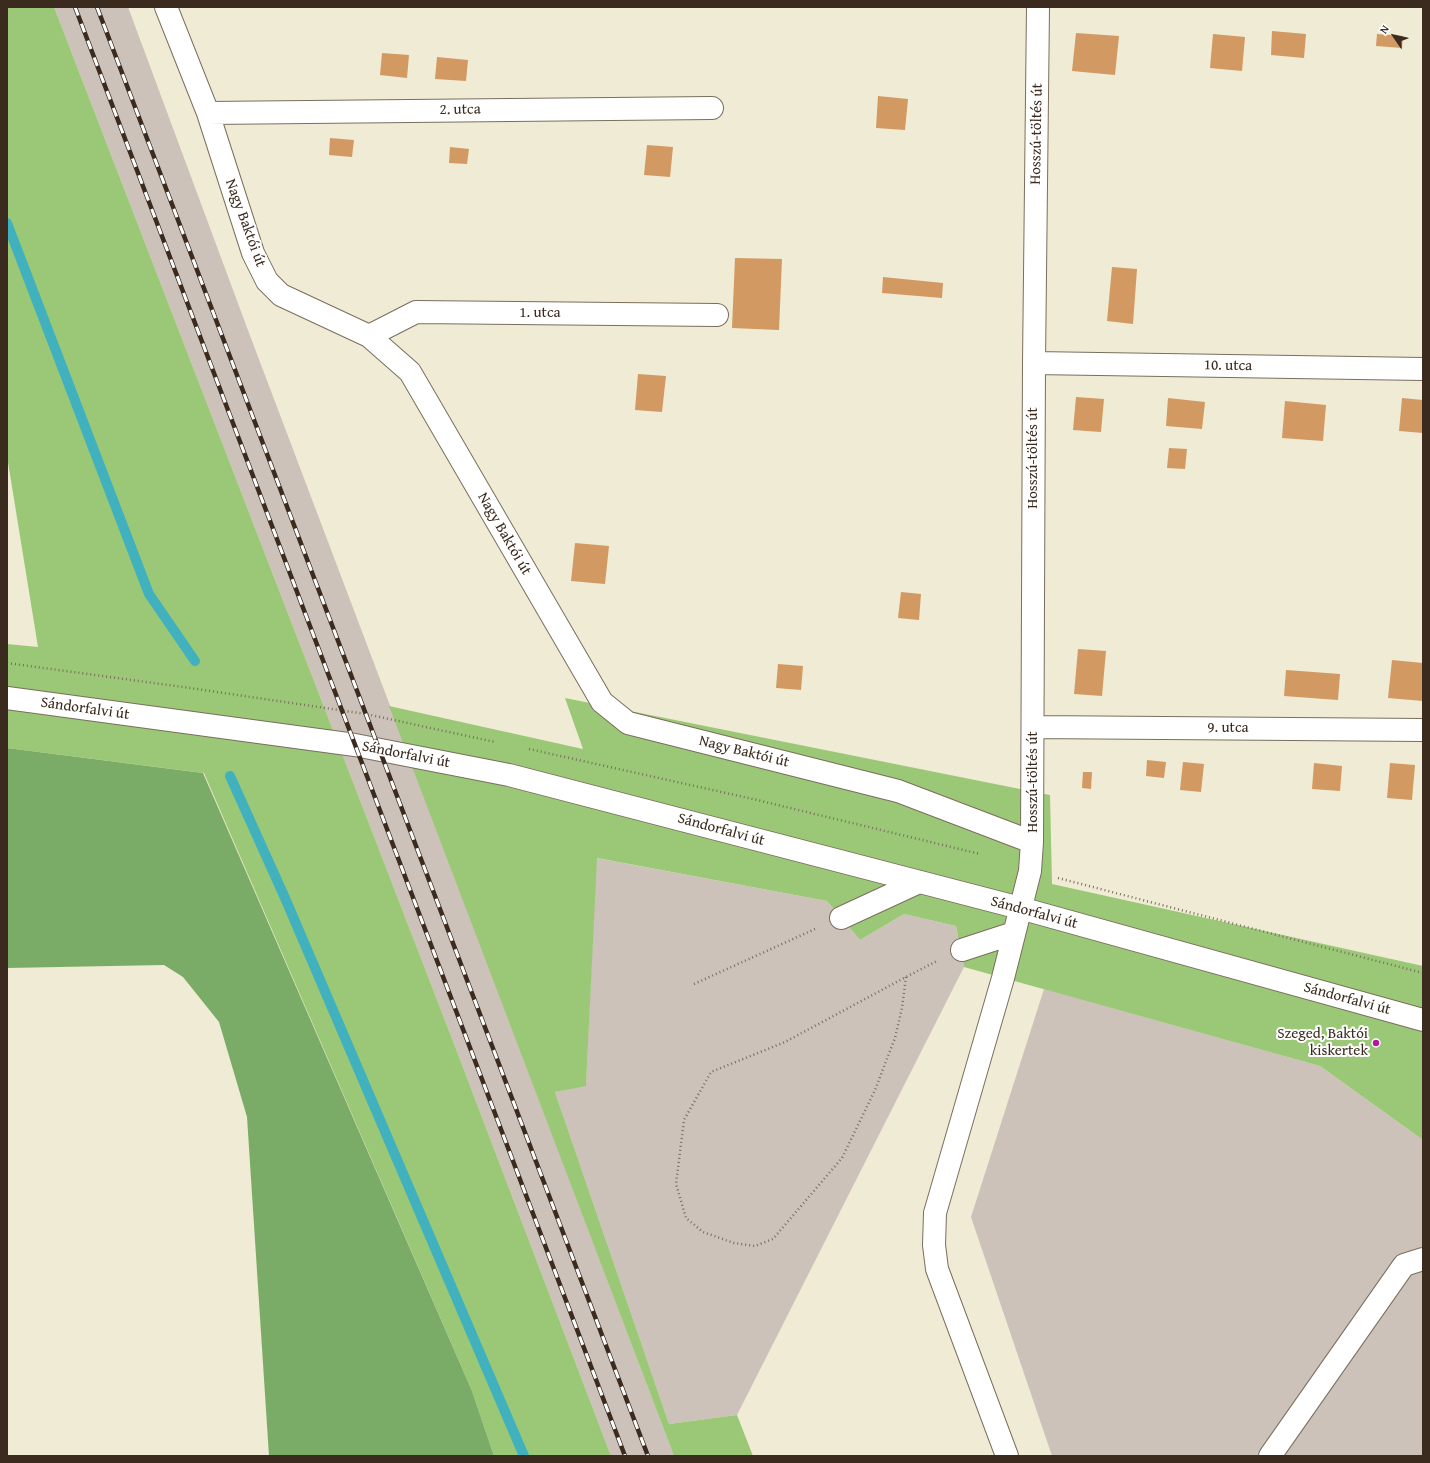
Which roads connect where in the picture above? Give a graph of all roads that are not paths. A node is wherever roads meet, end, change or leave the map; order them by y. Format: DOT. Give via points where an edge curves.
graph roads {
  1 [pos="166,7"];
  2 [pos="1038,7"];
  3 [pos="712,108"];
  4 [pos="208,113"];
  5 [pos="717,315"];
  6 [pos="369,336"];
  7 [pos="1034,363"];
  8 [pos="1423,369"];
  9 [pos="7,698"];
  10 [pos="1032,727"];
  11 [pos="1423,730"];
  12 [pos="1032,842"];
  13 [pos="918,882"];
  14 [pos="1020,908"];
  15 [pos="841,918"];
  16 [pos="1014,933"];
  17 [pos="962,950"];
  18 [pos="1423,1020"];
  19 [pos="1423,1259"];
  20 [pos="1007,1456"];
  21 [pos="1270,1456"];
  1 -- 4 [label="street, Nagy Baktói út"];
  2 -- 7 [label="street, Hosszú-töltés út"];
  3 -- 4 [label="street, 2. utca"];
  4 -- 6 [label="street, Nagy Baktói út" via="253,252 267,281 281,295"];
  5 -- 6 [label="street, 1. utca" via="416,312"];
  6 -- 12 [label="street, Nagy Baktói út" via="410,372 602,702 628,723 898,791"];
  7 -- 8 [label="street, 10. utca"];
  7 -- 10 [label="street, Hosszú-töltés út"];
  9 -- 13 [label="street, Sándorfalvi út" via="367,747 509,775"];
  10 -- 11 [label="street, 9. utca"];
  10 -- 12 [label="street, Hosszú-töltés út"];
  12 -- 14 [label="street, Hosszú-töltés út" via="1030,871"];
  13 -- 14 [label="street, Sándorfalvi út"];
  13 -- 15 [label="street"];
  14 -- 16 [label="street, Hosszú-töltés út"];
  14 -- 18 [label="street, Sándorfalvi út"];
  16 -- 17 [label="street"];
  16 -- 20 [label="street, Hosszú-töltés út" via="935,1213 934,1245 936,1269"];
  19 -- 21 [label="street" via="1404,1265"];
}
